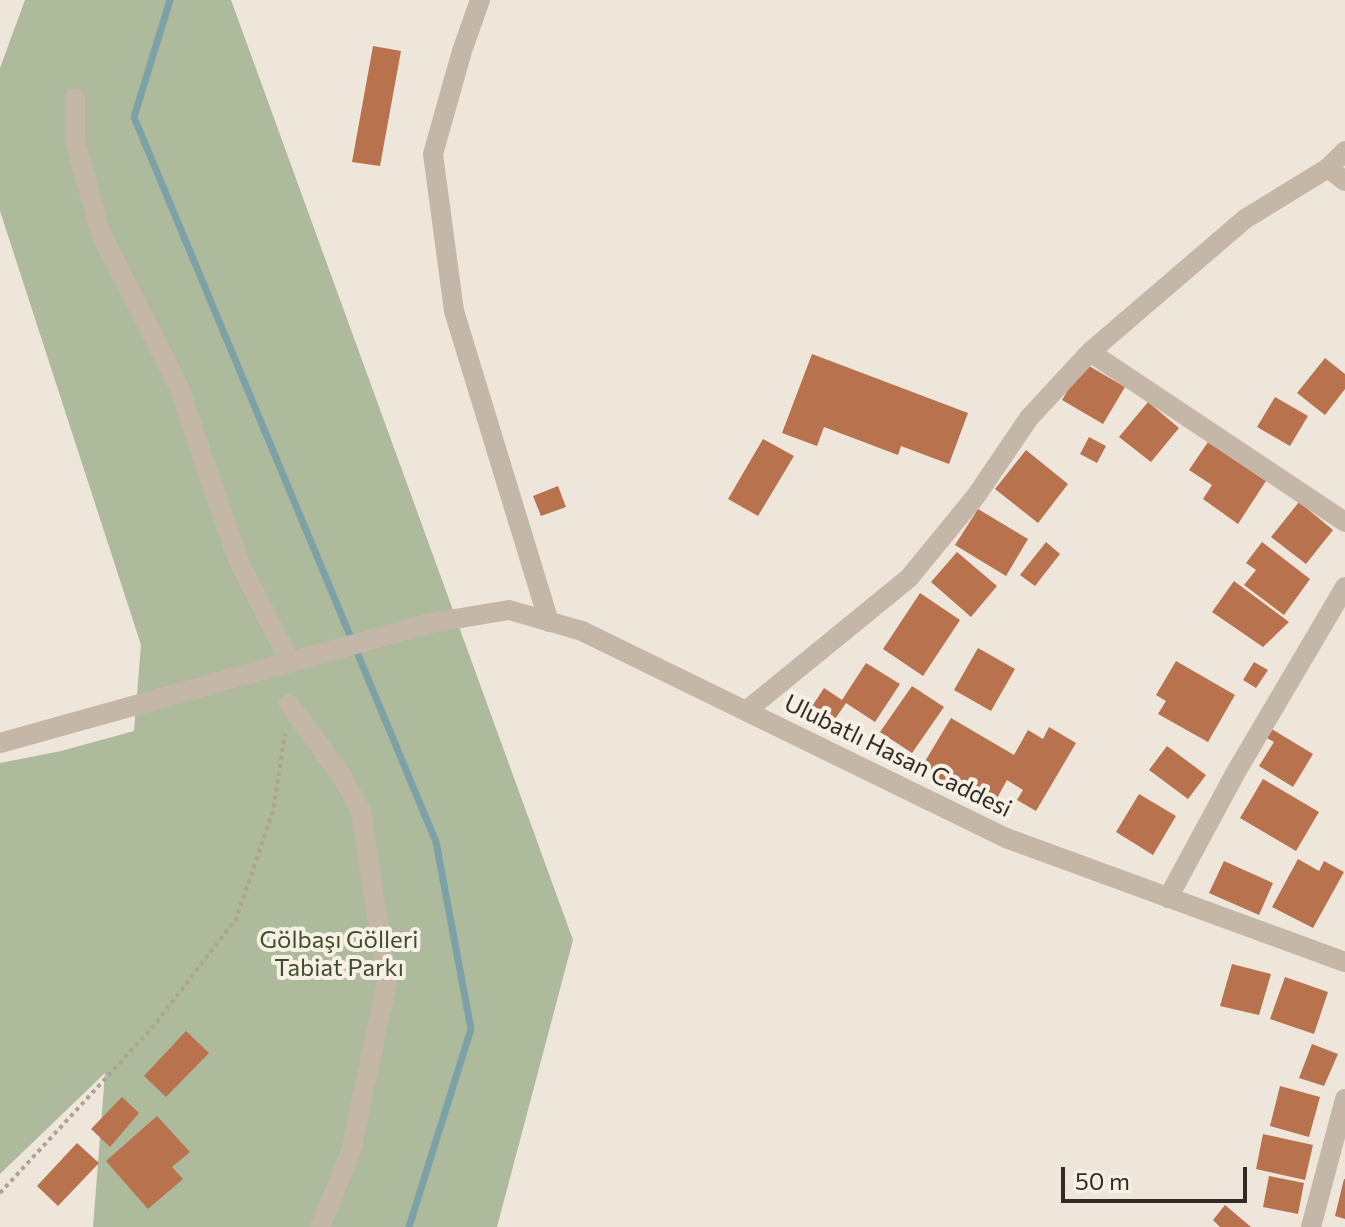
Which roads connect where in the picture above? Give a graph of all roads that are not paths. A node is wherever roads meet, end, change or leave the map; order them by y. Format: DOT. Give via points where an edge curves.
graph roads {
  1 [pos="480,0"];
  2 [pos="75,98"];
  3 [pos="1345,151"];
  4 [pos="1337,174"];
  5 [pos="1090,352"];
  6 [pos="1345,522"];
  7 [pos="1345,587"];
  8 [pos="549,622"];
  9 [pos="290,662"];
  10 [pos="289,704"];
  11 [pos="746,711"];
  12 [pos="0,743"];
  13 [pos="1168,898"];
  14 [pos="1345,962"];
  15 [pos="1345,1099"];
  16 [pos="320,1227"];
  17 [pos="1311,1227"];
  1 -- 8 [label="street" via="433,154 454,311"];
  2 -- 9 [label="street" via="75,141 101,234 178,385 238,560"];
  3 -- 4 [label="street"];
  4 -- 5 [label="street" via="1245,219"];
  5 -- 6 [label="street"];
  5 -- 11 [label="street" via="1029,418 976,496 909,578"];
  7 -- 13 [label="street"];
  8 -- 9 [label="street, Ulubatlı Hasan Caddesi" via="509,610 431,623"];
  8 -- 11 [label="street, Ulubatlı Hasan Caddesi" via="582,631"];
  9 -- 12 [label="street, Ulubatlı Hasan Caddesi"];
  10 -- 16 [label="street" via="361,811 387,981 351,1151"];
  11 -- 13 [label="street, Ulubatlı Hasan Caddesi" via="1006,838"];
  13 -- 14 [label="street, Ulubatlı Hasan Caddesi"];
  15 -- 17 [label="street"];
}
